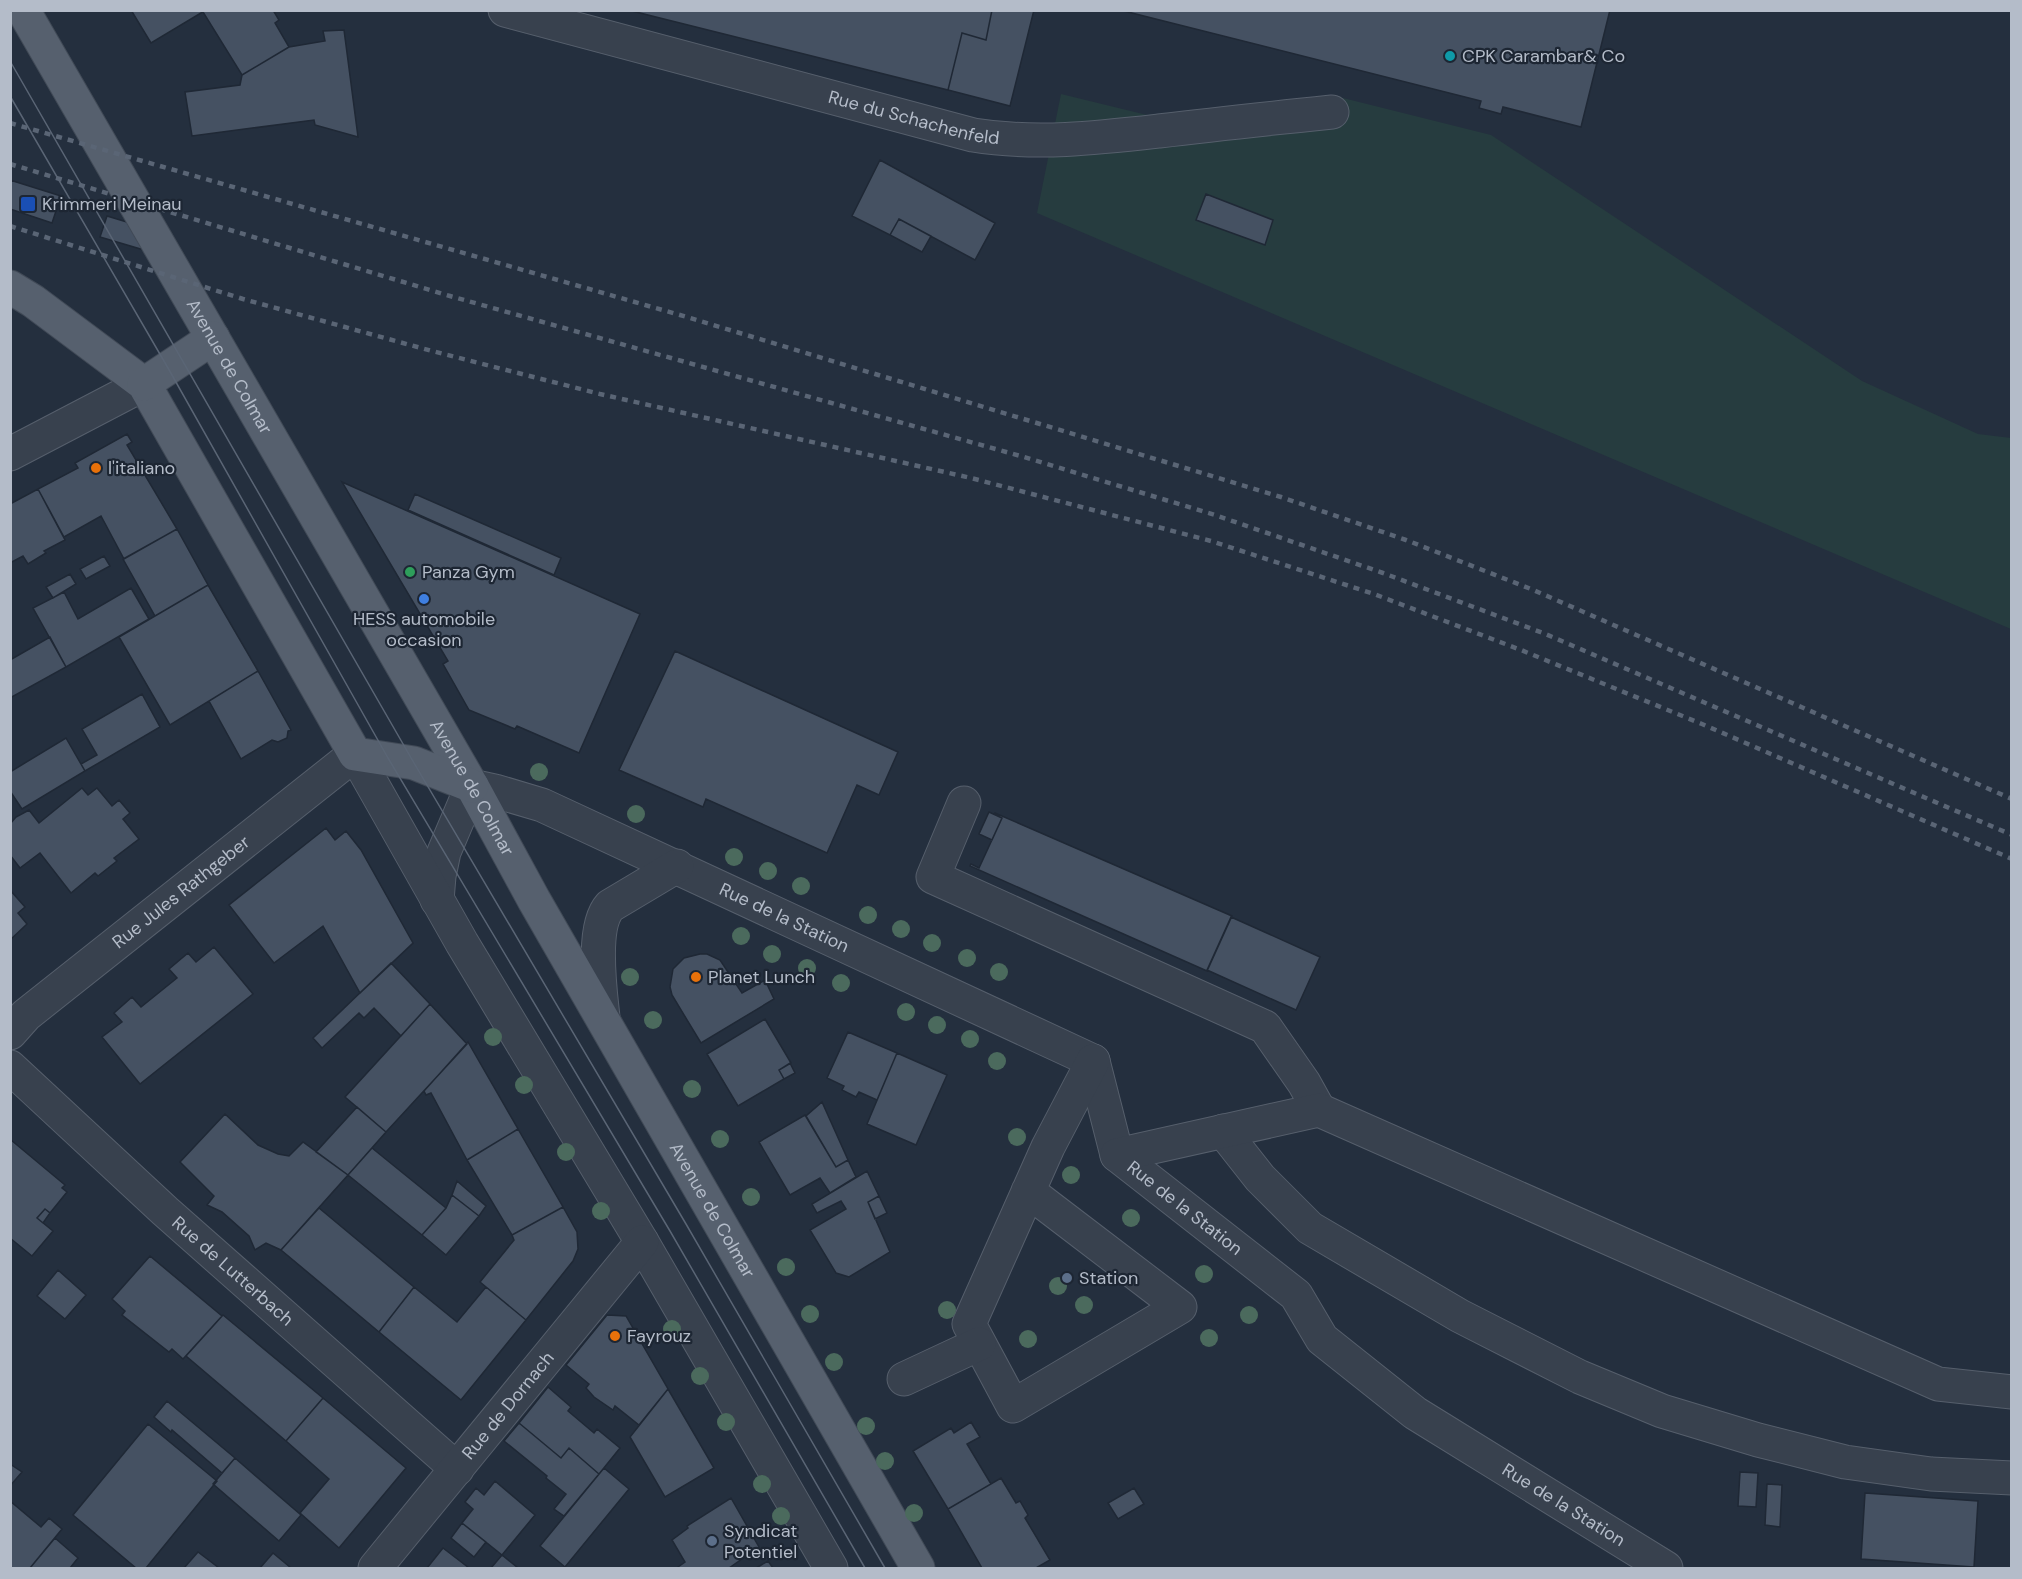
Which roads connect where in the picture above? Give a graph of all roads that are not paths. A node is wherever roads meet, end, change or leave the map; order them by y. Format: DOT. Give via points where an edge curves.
graph roads {
  1 [pos="23,10"];
  2 [pos="505,10"];
  3 [pos="1332,112"];
  4 [pos="10,287"];
  5 [pos="213,338"];
  6 [pos="144,384"];
  7 [pos="10,454"];
  8 [pos="355,754"];
  9 [pos="472,786"];
  10 [pos="964,802"];
  11 [pos="677,866"];
  12 [pos="437,900"];
  13 [pos="603,1017"];
  14 [pos="10,1033"];
  15 [pos="1093,1061"];
  16 [pos="10,1066"];
  17 [pos="1319,1110"];
  18 [pos="1223,1131"];
  19 [pos="1117,1155"];
  20 [pos="1028,1191"];
  21 [pos="642,1242"];
  22 [pos="979,1344"];
  23 [pos="904,1379"];
  24 [pos="2012,1392"];
  25 [pos="457,1469"];
  26 [pos="2012,1478"];
  27 [pos="375,1569"];
  28 [pos="831,1569"];
  29 [pos="918,1569"];
  30 [pos="1666,1569"];
  1 -- 5 [label="main road, Avenue de Colmar"];
  2 -- 3 [label="street, Rue du Schachenfeld" via="1003,140 1095,138"];
  4 -- 6 [label="main road"];
  5 -- 6 [label="main road"];
  5 -- 9 [label="main road, Avenue de Colmar"];
  6 -- 7 [label="street"];
  6 -- 8 [label="main road"];
  8 -- 9 [label="main road" via="414,764"];
  8 -- 12 [label="street"];
  8 -- 14 [label="street, Rue Jules Rathgeber" via="26,1015"];
  9 -- 11 [label="street, Rue de la Station" via="542,805"];
  9 -- 12 [label="street" via="444,852"];
  9 -- 13 [label="main road, Avenue de Colmar"];
  10 -- 17 [label="street" via="933,877 1265,1027"];
  11 -- 13 [label="street" via="604,913 597,959"];
  11 -- 15 [label="street, Rue de la Station"];
  12 -- 21 [label="street"];
  13 -- 29 [label="main road, Avenue de Colmar"];
  15 -- 19 [label="street, Rue de la Station"];
  15 -- 20 [label="street"];
  16 -- 25 [label="street, Rue de Lutterbach" via="165,1211"];
  17 -- 18 [label="street"];
  17 -- 24 [label="street" via="1938,1384"];
  18 -- 19 [label="street"];
  18 -- 26 [label="street" via="1260,1178 1310,1228 1460,1316 1580,1377 1662,1411 1845,1462"];
  19 -- 30 [label="street, Rue de la Station" via="1296,1295 1322,1339 1415,1413"];
  20 -- 22 [label="street" via="969,1324"];
  20 -- 22 [label="street" via="1180,1307 1013,1406"];
  21 -- 25 [label="street, Rue de Dornach"];
  21 -- 28 [label="street"];
  22 -- 23 [label="street"];
  25 -- 27 [label="street, Rue de Dornach"];
}
